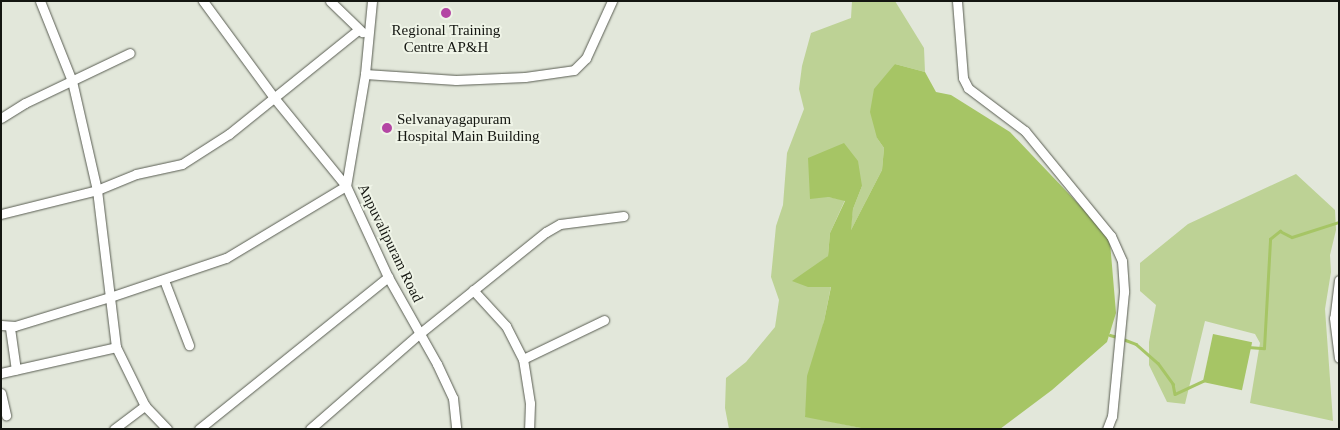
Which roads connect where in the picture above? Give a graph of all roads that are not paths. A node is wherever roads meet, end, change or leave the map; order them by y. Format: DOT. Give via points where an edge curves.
graph roads {
  1 [pos="40,1"];
  2 [pos="203,1"];
  3 [pos="330,1"];
  4 [pos="372,1"];
  5 [pos="612,1"];
  6 [pos="957,1"];
  7 [pos="358,30"];
  8 [pos="368,36"];
  9 [pos="130,53"];
  10 [pos="365,74"];
  11 [pos="72,81"];
  12 [pos="275,99"];
  13 [pos="1,118"];
  14 [pos="346,186"];
  15 [pos="97,190"];
  16 [pos="1,214"];
  17 [pos="623,216"];
  18 [pos="388,277"];
  19 [pos="164,280"];
  20 [pos="1339,280"];
  21 [pos="473,290"];
  22 [pos="110,298"];
  23 [pos="604,320"];
  24 [pos="6,326"];
  25 [pos="419,334"];
  26 [pos="189,345"];
  27 [pos="116,347"];
  28 [pos="1339,358"];
  29 [pos="523,359"];
  30 [pos="16,370"];
  31 [pos="1,373"];
  32 [pos="1,394"];
  33 [pos="145,406"];
  34 [pos="6,415"];
  35 [pos="114,429"];
  36 [pos="168,429"];
  37 [pos="198,429"];
  38 [pos="310,429"];
  39 [pos="456,429"];
  40 [pos="529,429"];
  41 [pos="1107,429"];
  1 -- 11 [label="street"];
  2 -- 12 [label="street"];
  3 -- 7 [label="street"];
  4 -- 8 [label="street, Anpuvalipuram Road"];
  5 -- 10 [label="street" via="586,58 574,70 526,77 456,80"];
  6 -- 41 [label="street" via="962,78 968,88 1025,131 1111,236 1122,261 1124,292 1112,416"];
  7 -- 8 [label="street"];
  7 -- 12 [label="street"];
  8 -- 10 [label="street, Anpuvalipuram Road"];
  9 -- 11 [label="street"];
  10 -- 14 [label="street, Anpuvalipuram Road"];
  11 -- 13 [label="street"];
  11 -- 15 [label="street"];
  12 -- 14 [label="street"];
  12 -- 15 [label="street" via="182,164 136,174"];
  14 -- 18 [label="street, Anpuvalipuram Road"];
  14 -- 19 [label="street" via="226,258"];
  15 -- 16 [label="street"];
  15 -- 22 [label="street"];
  17 -- 21 [label="street" via="560,224"];
  18 -- 25 [label="street, Anpuvalipuram Road"];
  18 -- 37 [label="street"];
  19 -- 22 [label="street"];
  19 -- 26 [label="street"];
  20 -- 28 [label="street" via="1334,318"];
  21 -- 25 [label="street"];
  21 -- 29 [label="street" via="506,326"];
  22 -- 24 [label="street"];
  22 -- 27 [label="street"];
  23 -- 29 [label="street"];
  24 -- 30 [label="street"];
  25 -- 38 [label="street"];
  25 -- 39 [label="street, Anpuvalipuram Road" via="452,398"];
  27 -- 30 [label="street"];
  27 -- 33 [label="street"];
  29 -- 40 [label="street" via="530,403"];
  30 -- 31 [label="street"];
  32 -- 34 [label="street"];
  33 -- 35 [label="street"];
  33 -- 36 [label="street"];
}
